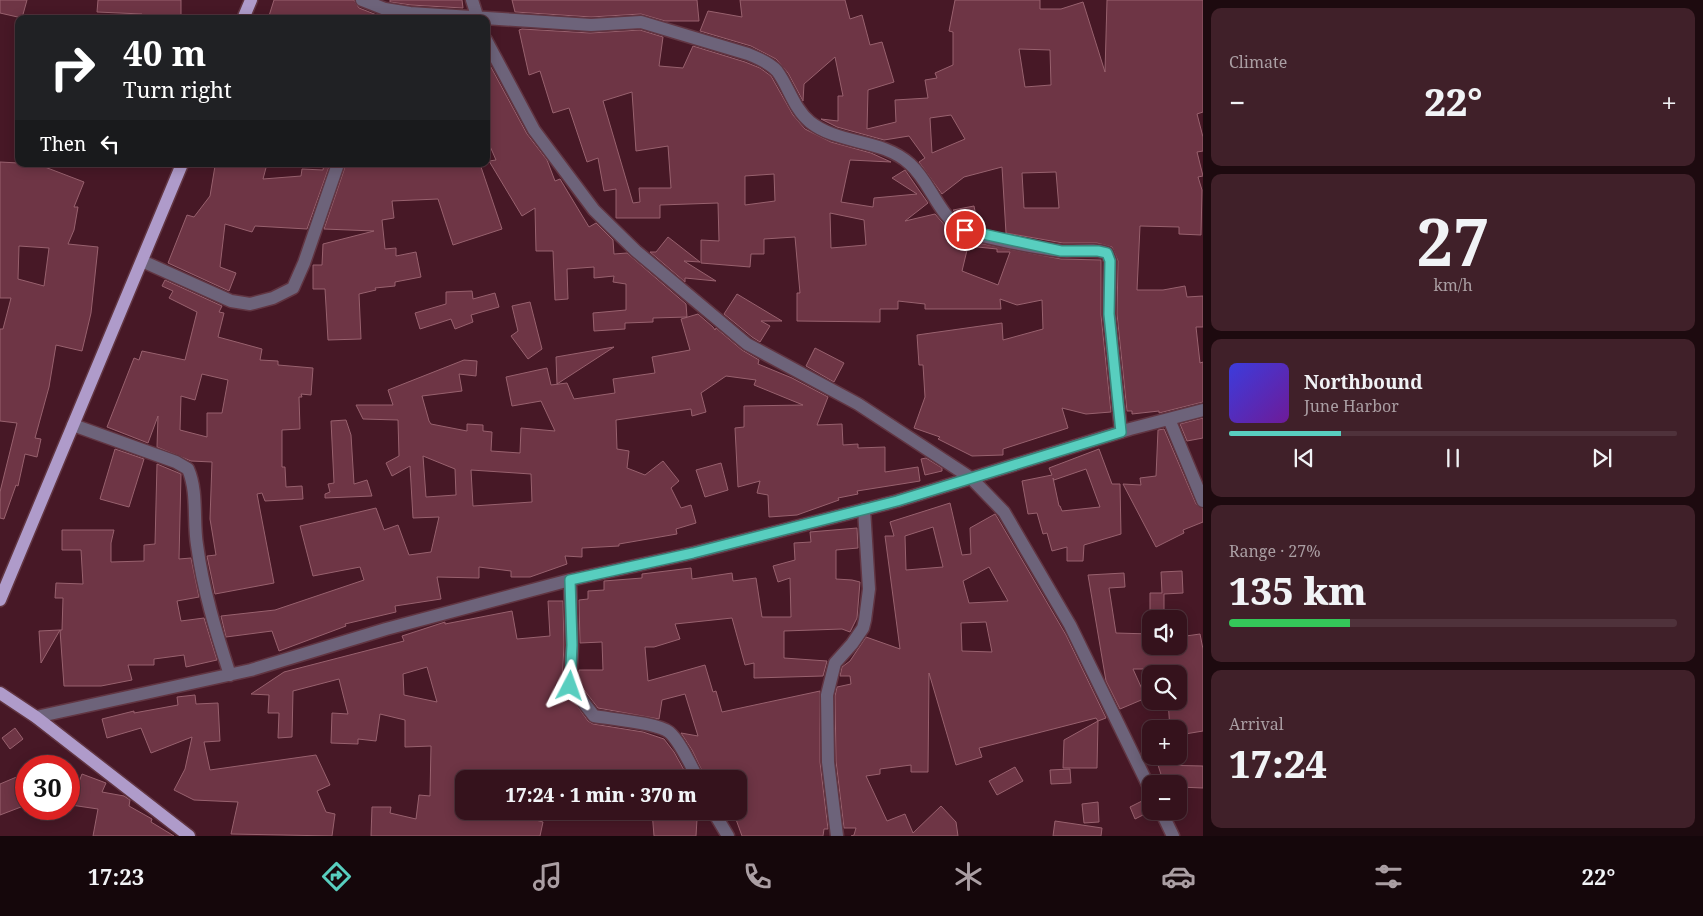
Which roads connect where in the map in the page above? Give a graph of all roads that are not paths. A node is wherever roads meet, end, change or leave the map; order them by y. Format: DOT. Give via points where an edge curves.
graph roads {
  1 [pos="251,0"];
  2 [pos="362,0"];
  3 [pos="472,0"];
  4 [pos="245,15"];
  5 [pos="406,15"];
  6 [pos="477,15"];
  7 [pos="490,19"];
  8 [pos="490,48"];
  9 [pos="181,167"];
  10 [pos="337,167"];
  11 [pos="142,261"];
  12 [pos="1203,410"];
  13 [pos="1169,419"];
  14 [pos="73,425"];
  15 [pos="1121,432"];
  16 [pos="971,478"];
  17 [pos="1203,502"];
  18 [pos="864,509"];
  19 [pos="570,580"];
  20 [pos="0,600"];
  21 [pos="230,675"];
  22 [pos="0,693"];
  23 [pos="36,718"];
  24 [pos="693,770"];
  25 [pos="1143,775"];
  26 [pos="719,820"];
  27 [pos="1165,820"];
  28 [pos="189,836"];
  29 [pos="728,836"];
  30 [pos="838,836"];
  31 [pos="1173,836"];
  1 -- 4 [label="main road"];
  2 -- 5 [label="street"];
  3 -- 6 [label="street"];
  7 -- 15 [label="street" via="591,25 641,22 748,54 776,71 810,122 832,133 890,150 908,162 947,216 965,230 1061,251 1107,253 1110,261 1109,314"];
  8 -- 16 [label="street" via="534,130 594,210 636,251 747,344 858,404"];
  9 -- 11 [label="main road"];
  10 -- 11 [label="street" via="293,288 273,298 250,304 231,301"];
  11 -- 14 [label="main road"];
  12 -- 13 [label="street"];
  13 -- 15 [label="street"];
  13 -- 17 [label="street"];
  14 -- 20 [label="main road"];
  14 -- 21 [label="street" via="188,469 193,487 196,544 207,603"];
  15 -- 16 [label="street"];
  16 -- 18 [label="street"];
  16 -- 25 [label="street" via="1004,512 1070,625"];
  18 -- 19 [label="street" via="693,553"];
  18 -- 30 [label="street" via="869,589 865,620 852,644 835,663 827,695 828,762"];
  19 -- 21 [label="street"];
  19 -- 24 [label="street" via="570,686 594,716 656,725 670,733"];
  21 -- 23 [label="street"];
  22 -- 23 [label="main road"];
  23 -- 28 [label="main road"];
  26 -- 29 [label="street"];
  27 -- 31 [label="street"];
}
